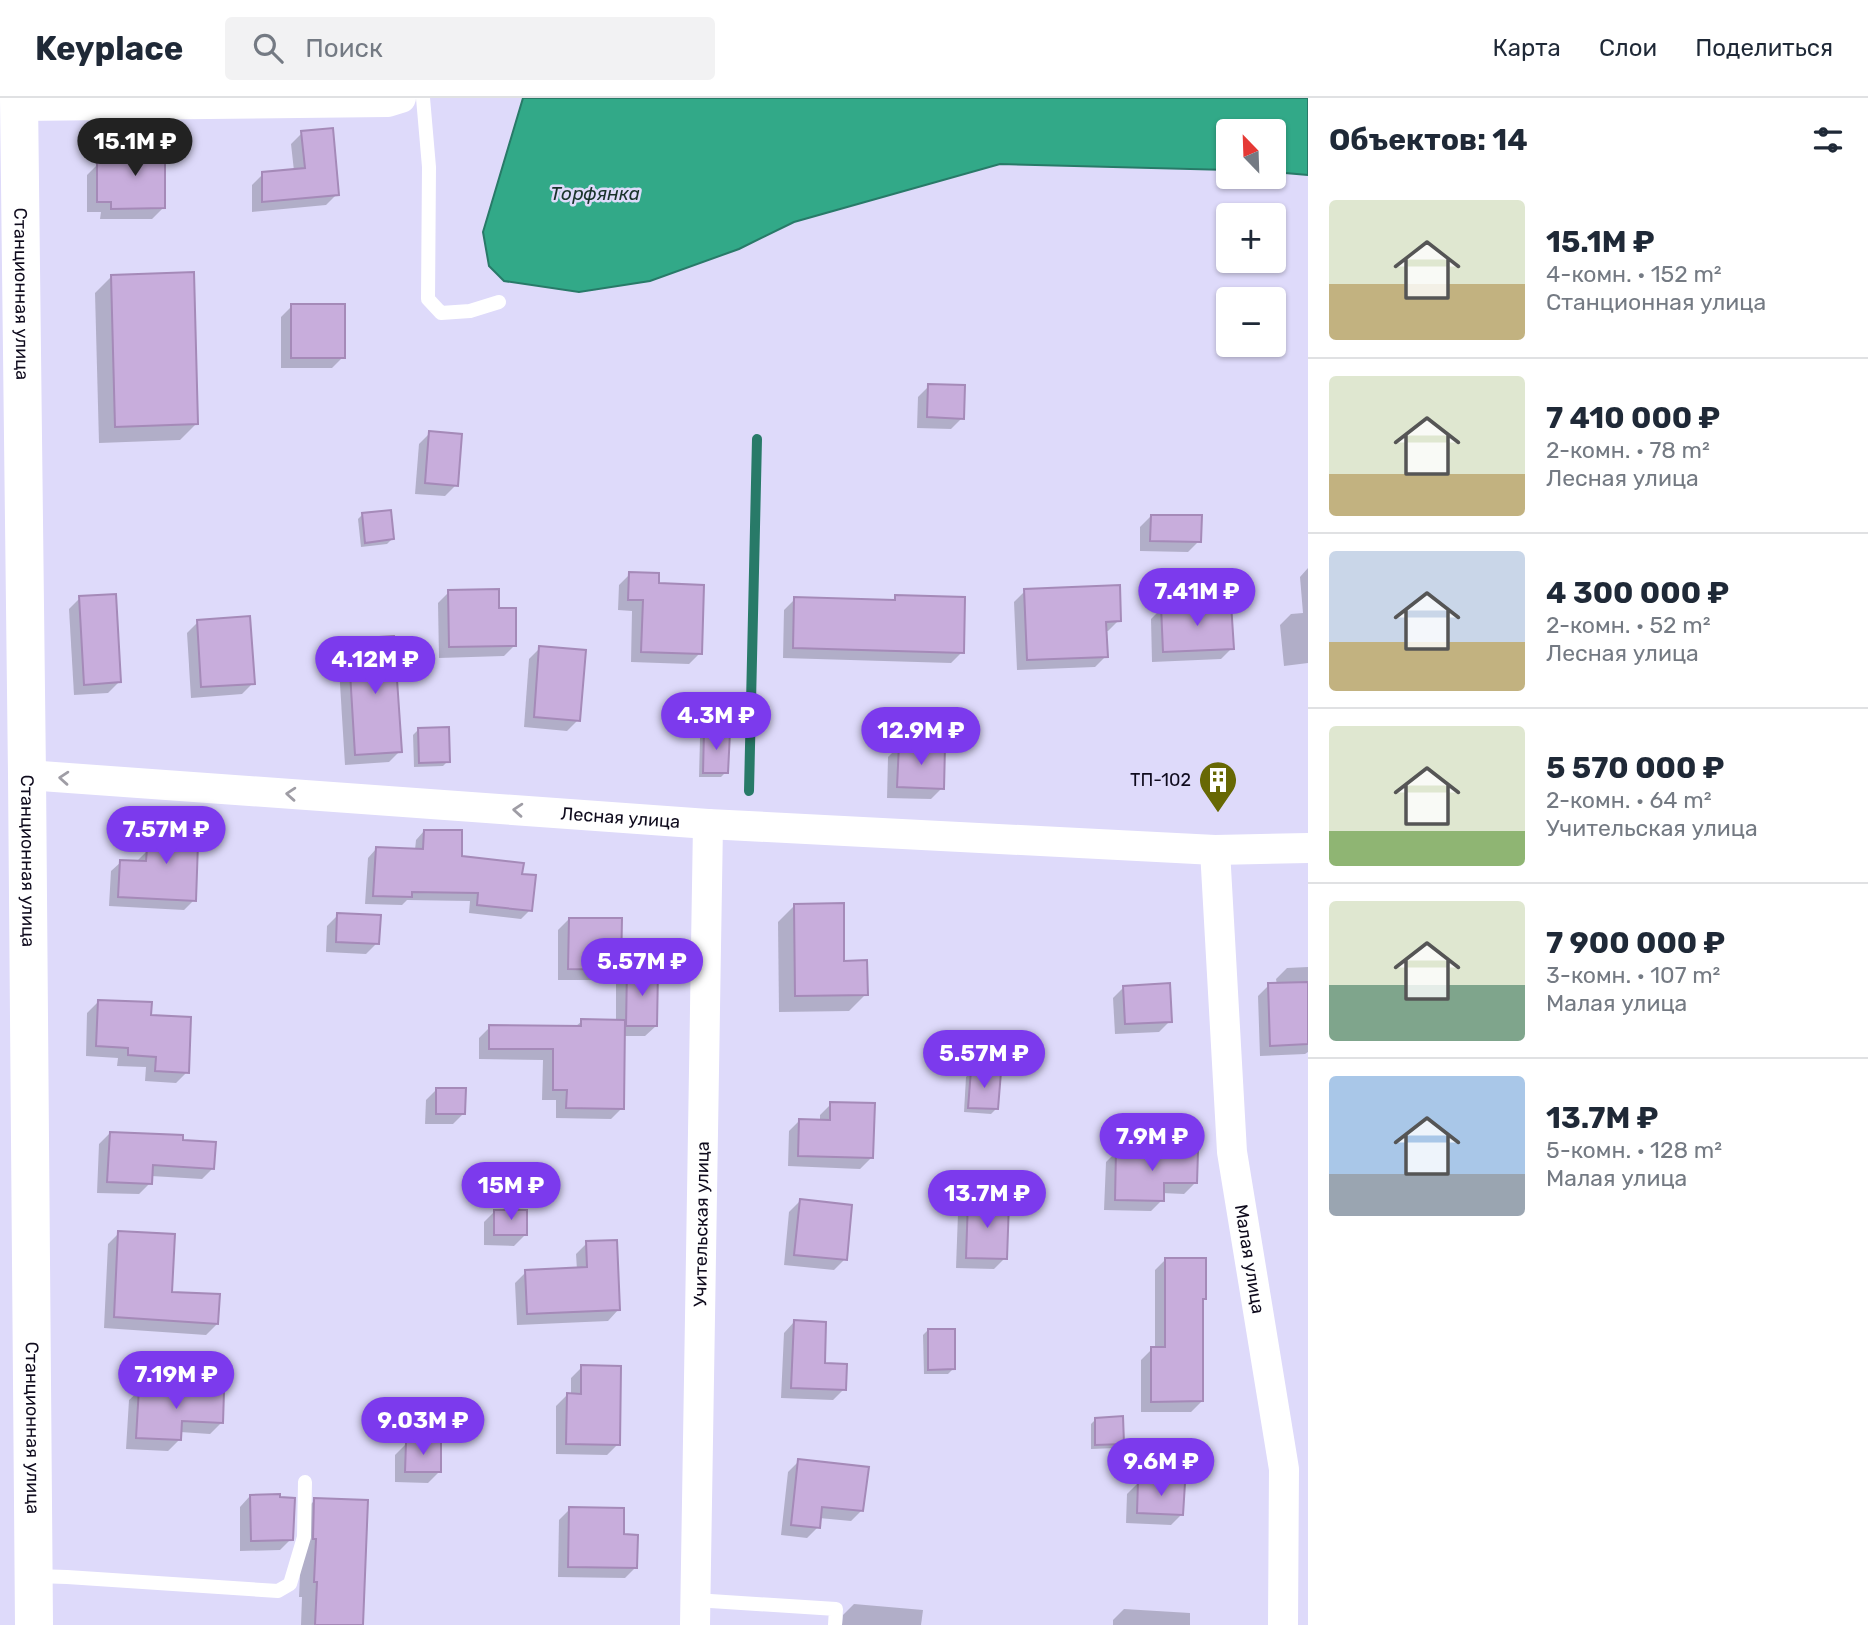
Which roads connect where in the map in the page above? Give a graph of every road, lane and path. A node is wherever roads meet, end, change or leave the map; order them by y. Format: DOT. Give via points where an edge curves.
graph roads {
  1 [pos="401,98"];
  2 [pos="423,98"];
  3 [pos="19,102"];
  4 [pos="10,265"];
  5 [pos="499,302"];
  6 [pos="27,775"];
  7 [pos="708,824"];
  8 [pos="1308,848"];
  9 [pos="1215,850"];
  10 [pos="1296,1469"];
  11 [pos="305,1482"];
  12 [pos="34,1576"];
  13 [pos="695,1613"];
  14 [pos="34,1625"];
  15 [pos="835,1625"];
  16 [pos="1283,1625"];
  1 -- 3 [label="street" via="388,102"];
  2 -- 5 [label="lane" via="429,167 428,299 440,313 470,311"];
  3 -- 4 [label="main road, Станционная улица"];
  4 -- 6 [label="main road, Станционная улица"];
  7 -- 6 [label="street, Лесная улица, one-way"];
  6 -- 12 [label="main road, Станционная улица"];
  7 -- 9 [label="street, Лесная улица"];
  7 -- 13 [label="street, Учительская улица"];
  8 -- 9 [label="street, Лесная улица"];
  9 -- 10 [label="street, Малая улица" via="1232,1152"];
  10 -- 16 [label="street, Малая улица"];
  11 -- 12 [label="lane" via="304,1537 290,1584 278,1591"];
  12 -- 14 [label="main road, Станционная улица"];
  13 -- 15 [label="lane" via="836,1609"];
}
